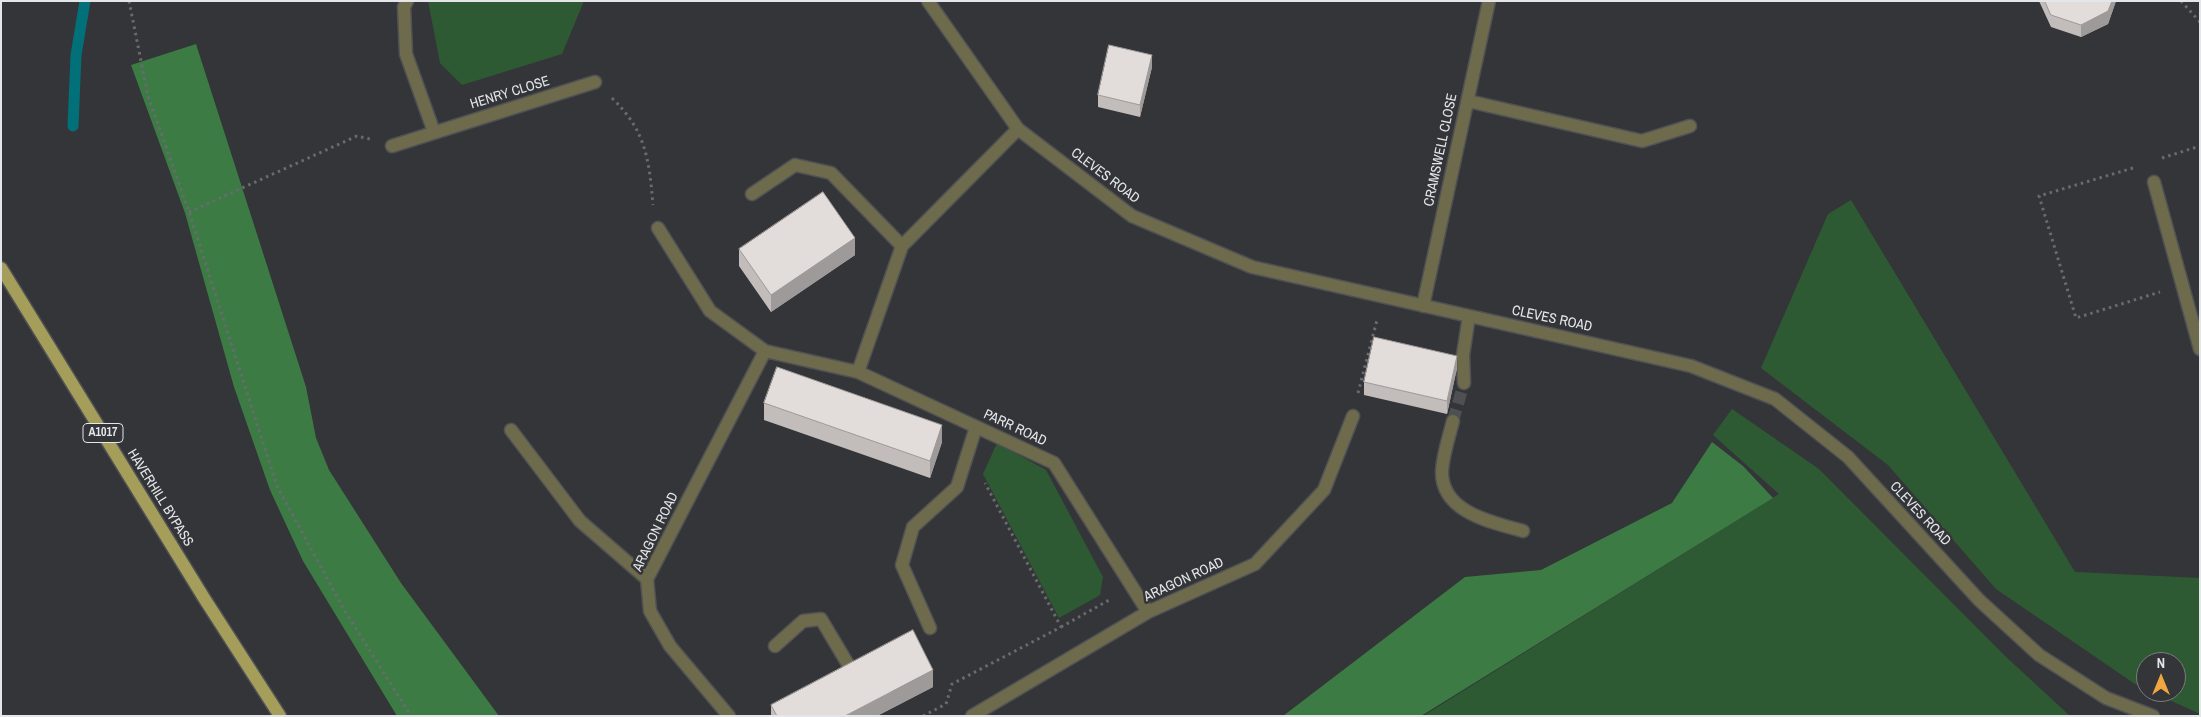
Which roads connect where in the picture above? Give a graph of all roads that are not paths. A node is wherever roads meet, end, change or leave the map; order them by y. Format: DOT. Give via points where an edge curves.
graph roads {
  1 [pos="407,1"];
  2 [pos="928,1"];
  3 [pos="1490,1"];
  4 [pos="595,82"];
  5 [pos="1468,101"];
  6 [pos="1690,126"];
  7 [pos="1018,129"];
  8 [pos="434,132"];
  9 [pos="392,146"];
  10 [pos="2154,182"];
  11 [pos="752,194"];
  12 [pos="658,228"];
  13 [pos="902,246"];
  14 [pos="1,268"];
  15 [pos="1423,306"];
  16 [pos="1470,316"];
  17 [pos="2200,349"];
  18 [pos="765,351"];
  19 [pos="858,372"];
  20 [pos="1464,383"];
  21 [pos="1353,416"];
  22 [pos="1453,421"];
  23 [pos="976,427"];
  24 [pos="511,430"];
  25 [pos="1522,531"];
  26 [pos="647,578"];
  27 [pos="1148,612"];
  28 [pos="930,628"];
  29 [pos="775,646"];
  30 [pos="855,676"];
  31 [pos="280,716"];
  32 [pos="729,716"];
  33 [pos="972,716"];
  34 [pos="2153,716"];
  1 -- 8 [label="street" via="404,7 406,54"];
  2 -- 7 [label="street, CLEVES ROAD"];
  3 -- 5 [label="street, CRAMSWELL CLOSE"];
  4 -- 8 [label="street, HENRY CLOSE"];
  5 -- 6 [label="street" via="1642,141"];
  5 -- 15 [label="street, CRAMSWELL CLOSE"];
  7 -- 13 [label="street"];
  7 -- 15 [label="street, CLEVES ROAD" via="1132,216 1252,267"];
  8 -- 9 [label="street, HENRY CLOSE"];
  10 -- 17 [label="street"];
  11 -- 13 [label="street" via="795,165 831,173"];
  12 -- 18 [label="street, PARR ROAD" via="710,311"];
  13 -- 19 [label="street"];
  14 -- 31 [label="main road, HAVERHILL BYPASS / A1017"];
  15 -- 16 [label="street, CLEVES ROAD"];
  16 -- 20 [label="street" via="1463,355"];
  16 -- 34 [label="street, CLEVES ROAD" via="1691,366 1774,399 1848,458 1979,600 2039,654 2106,698"];
  18 -- 19 [label="street, PARR ROAD"];
  18 -- 26 [label="street, ARAGON ROAD"];
  19 -- 23 [label="street, PARR ROAD"];
  21 -- 27 [label="street, ARAGON ROAD" via="1324,490 1255,564"];
  22 -- 25 [label="street" via="1442,469 1450,500 1470,513"];
  23 -- 27 [label="street, PARR ROAD" via="1054,463"];
  23 -- 28 [label="street" via="957,486 912,527 902,566"];
  24 -- 26 [label="street" via="580,521"];
  26 -- 32 [label="street, ARAGON ROAD" via="650,611 670,646"];
  27 -- 33 [label="street, ARAGON ROAD"];
  29 -- 30 [label="street" via="803,621 821,620"];
}
